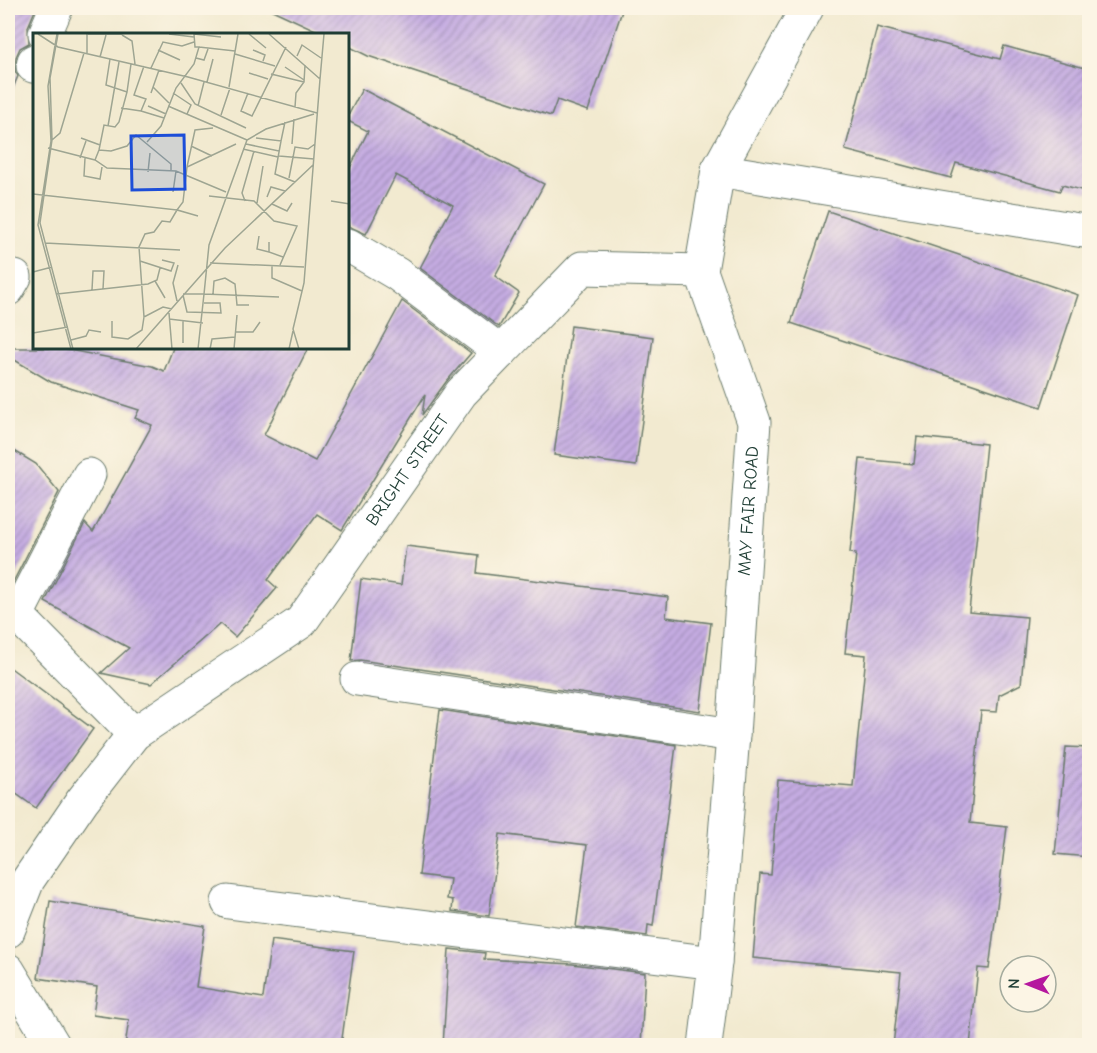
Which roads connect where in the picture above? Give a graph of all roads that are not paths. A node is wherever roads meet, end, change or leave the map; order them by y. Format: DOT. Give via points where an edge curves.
graph roads {
  1 [pos="56,8"];
  2 [pos="807,8"];
  3 [pos="45,33"];
  4 [pos="718,170"];
  5 [pos="1089,232"];
  6 [pos="350,246"];
  7 [pos="701,270"];
  8 [pos="501,352"];
  9 [pos="89,475"];
  10 [pos="12,613"];
  11 [pos="357,679"];
  12 [pos="134,734"];
  13 [pos="733,735"];
  14 [pos="228,902"];
  15 [pos="8,931"];
  16 [pos="715,963"];
  17 [pos="8,970"];
  18 [pos="54,1046"];
  19 [pos="705,1046"];
  1 -- 3 [label="street"];
  2 -- 4 [label="street, MAY FAIR ROAD"];
  4 -- 5 [label="street"];
  4 -- 7 [label="street, MAY FAIR ROAD"];
  6 -- 8 [label="street" via="397,274"];
  7 -- 8 [label="street, BRIGHT STREET" via="582,268"];
  7 -- 13 [label="street, MAY FAIR ROAD" via="754,422"];
  8 -- 12 [label="street, BRIGHT STREET" via="461,393 301,622"];
  9 -- 10 [label="street"];
  10 -- 12 [label="street"];
  11 -- 13 [label="street"];
  12 -- 15 [label="street, BRIGHT STREET" via="28,880"];
  13 -- 16 [label="street, MAY FAIR ROAD"];
  14 -- 16 [label="street"];
  16 -- 19 [label="street, MAY FAIR ROAD"];
  17 -- 18 [label="street"];
}
